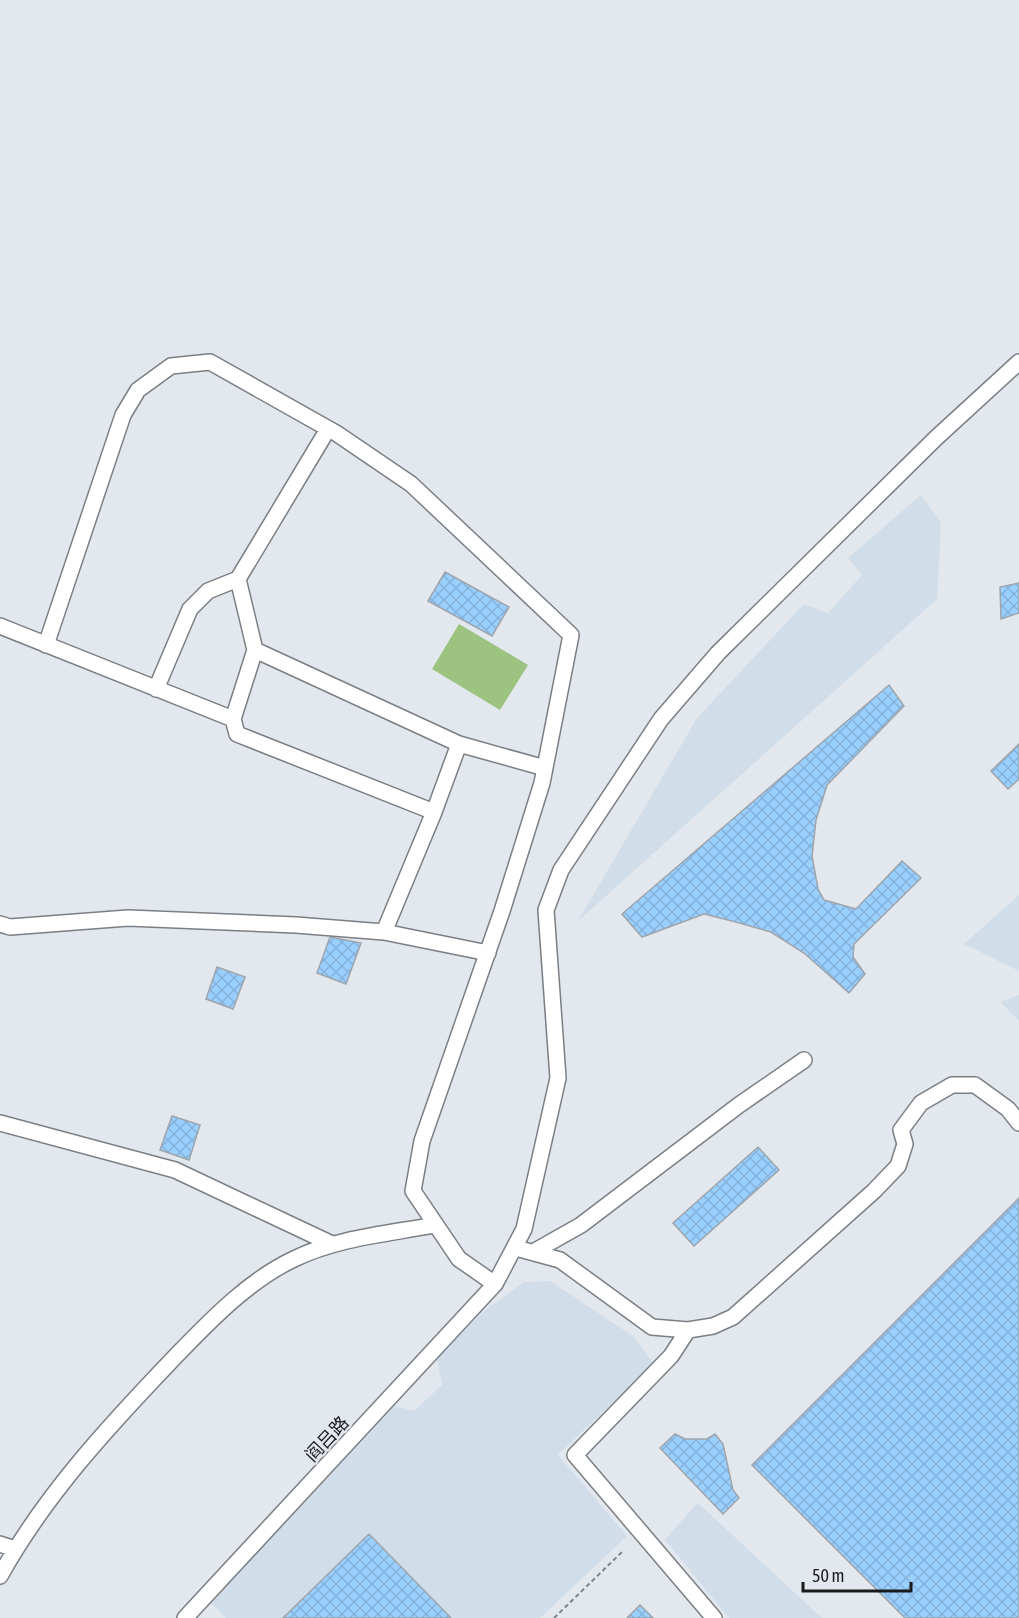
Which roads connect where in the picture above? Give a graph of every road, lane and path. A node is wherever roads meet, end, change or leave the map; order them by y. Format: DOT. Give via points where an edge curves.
graph roads {
  1 [pos="1019,362"];
  2 [pos="328,429"];
  3 [pos="238,579"];
  4 [pos="0,626"];
  5 [pos="46,645"];
  6 [pos="255,650"];
  7 [pos="156,689"];
  8 [pos="233,719"];
  9 [pos="459,744"];
  10 [pos="544,768"];
  11 [pos="434,812"];
  12 [pos="0,924"];
  13 [pos="384,932"];
  14 [pos="488,953"];
  15 [pos="804,1060"];
  16 [pos="0,1123"];
  17 [pos="1019,1123"];
  18 [pos="437,1229"];
  19 [pos="332,1244"];
  20 [pos="516,1248"];
  21 [pos="535,1251"];
  22 [pos="495,1284"];
  23 [pos="688,1330"];
  24 [pos="0,1544"];
  25 [pos="15,1549"];
  26 [pos="624,1550"];
  27 [pos="0,1576"];
  28 [pos="185,1618"];
  29 [pos="554,1618"];
  30 [pos="714,1618"];
  1 -- 20 [label="street, 阎吕路" via="936,438 718,653 661,719 561,870 546,910 558,1078 524,1229"];
  2 -- 3 [label="street"];
  2 -- 5 [label="street" via="210,362 171,366 138,390 123,415"];
  2 -- 10 [label="street" via="411,484 571,635"];
  3 -- 6 [label="street"];
  3 -- 7 [label="street" via="208,591 190,609"];
  4 -- 5 [label="street"];
  5 -- 7 [label="street"];
  6 -- 8 [label="street"];
  6 -- 9 [label="street"];
  7 -- 8 [label="street"];
  8 -- 11 [label="street" via="237,734"];
  9 -- 10 [label="street"];
  9 -- 11 [label="street"];
  10 -- 14 [label="street"];
  11 -- 13 [label="street"];
  12 -- 13 [label="street" via="10,927 128,918"];
  13 -- 14 [label="street"];
  14 -- 18 [label="street" via="422,1141 413,1191"];
  15 -- 21 [label="street" via="581,1225"];
  16 -- 19 [label="street" via="175,1170"];
  17 -- 23 [label="street" via="1008,1109 975,1084 952,1085 921,1103 901,1130 905,1144 898,1166 874,1191 733,1317 713,1326"];
  18 -- 19 [label="street"];
  18 -- 22 [label="street" via="459,1259"];
  19 -- 25 [label="street" via="292,1259 199,1332 57,1488"];
  20 -- 21 [label="street"];
  20 -- 22 [label="street, 阎吕路"];
  21 -- 23 [label="street" via="560,1260 652,1327"];
  22 -- 28 [label="street, 阎吕路"];
  23 -- 30 [label="street" via="671,1356 575,1455"];
  24 -- 25 [label="street"];
  25 -- 27 [label="street"];
  26 -- 29 [label="path"];
}
